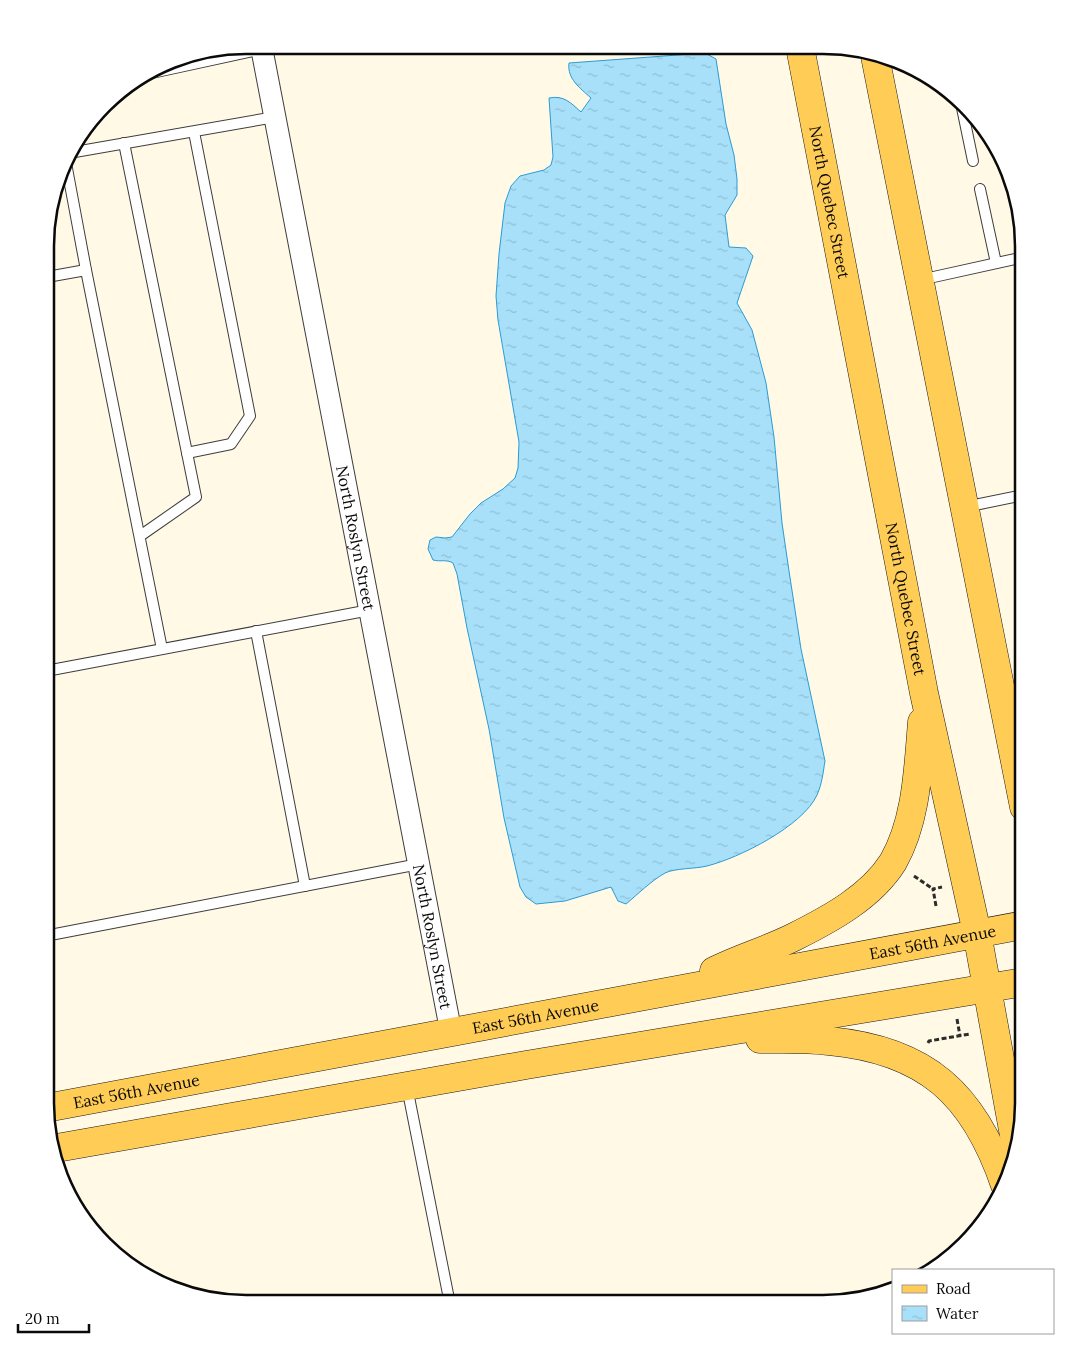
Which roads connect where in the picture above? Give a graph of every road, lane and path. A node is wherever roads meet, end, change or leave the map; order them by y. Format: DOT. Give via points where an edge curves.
graph roads {
  1 [pos="262,54"];
  2 [pos="801,54"];
  3 [pos="876,61"];
  4 [pos="963,114"];
  5 [pos="275,117"];
  6 [pos="194,132"];
  7 [pos="124,143"];
  8 [pos="79,151"];
  9 [pos="973,161"];
  10 [pos="68,173"];
  11 [pos="980,189"];
  12 [pos="1015,259"];
  13 [pos="996,263"];
  14 [pos="86,270"];
  15 [pos="54,276"];
  16 [pos="919,281"];
  17 [pos="187,453"];
  18 [pos="1015,497"];
  19 [pos="964,507"];
  20 [pos="140,536"];
  21 [pos="370,610"];
  22 [pos="256,631"];
  23 [pos="162,649"];
  24 [pos="54,669"];
  25 [pos="924,693"];
  26 [pos="1015,762"];
  27 [pos="419,864"];
  28 [pos="914,876"];
  29 [pos="305,886"];
  30 [pos="943,887"];
  31 [pos="933,889"];
  32 [pos="936,906"];
  33 [pos="1015,927"];
  34 [pos="977,933"];
  35 [pos="54,934"];
  36 [pos="1015,983"];
  37 [pos="986,988"];
  38 [pos="676,990"];
  39 [pos="956,1010"];
  40 [pos="451,1032"];
  41 [pos="972,1034"];
  42 [pos="960,1036"];
  43 [pos="688,1038"];
  44 [pos="925,1048"];
  45 [pos="407,1086"];
  46 [pos="54,1106"];
  47 [pos="1013,1135"];
  48 [pos="59,1148"];
  49 [pos="1001,1176"];
  50 [pos="448,1295"];
  1 -- 5 [label="street, North Roslyn Street"];
  2 -- 25 [label="main road, North Quebec Street"];
  3 -- 16 [label="main road"];
  4 -- 9 [label="lane"];
  5 -- 6 [label="lane"];
  5 -- 21 [label="street, North Roslyn Street"];
  6 -- 7 [label="lane"];
  6 -- 17 [label="lane" via="250,416 231,444"];
  7 -- 8 [label="lane"];
  7 -- 17 [label="lane"];
  10 -- 14 [label="lane"];
  11 -- 13 [label="lane"];
  12 -- 13 [label="lane"];
  13 -- 16 [label="lane"];
  14 -- 15 [label="lane"];
  14 -- 20 [label="lane"];
  16 -- 19 [label="main road"];
  17 -- 20 [label="lane" via="196,497"];
  18 -- 19 [label="lane"];
  19 -- 26 [label="main road"];
  20 -- 23 [label="lane"];
  21 -- 22 [label="lane"];
  21 -- 27 [label="street, North Roslyn Street"];
  22 -- 23 [label="lane"];
  22 -- 29 [label="lane"];
  23 -- 24 [label="lane"];
  25 -- 34 [label="main road, North Quebec Street"];
  25 -- 38 [label="main road" via="917,784 906,831 885,873 836,914 794,937 725,965"];
  27 -- 29 [label="lane"];
  27 -- 40 [label="street, North Roslyn Street"];
  28 -- 31 [label="path"];
  29 -- 35 [label="lane"];
  30 -- 31 [label="path"];
  31 -- 32 [label="path"];
  33 -- 34 [label="main road, East 56th Avenue"];
  34 -- 37 [label="main road, North Quebec Street"];
  34 -- 38 [label="main road, East 56th Avenue"];
  36 -- 37 [label="main road"];
  37 -- 43 [label="main road"];
  37 -- 47 [label="main road, North Quebec Street"];
  38 -- 40 [label="main road, East 56th Avenue"];
  39 -- 42 [label="path"];
  40 -- 46 [label="main road, East 56th Avenue"];
  41 -- 42 [label="path"];
  42 -- 44 [label="path" via="929,1041"];
  43 -- 45 [label="main road"];
  43 -- 49 [label="main road" via="828,1040 876,1048 902,1057 950,1088 967,1107"];
  45 -- 48 [label="main road"];
  45 -- 50 [label="lane"];
}
